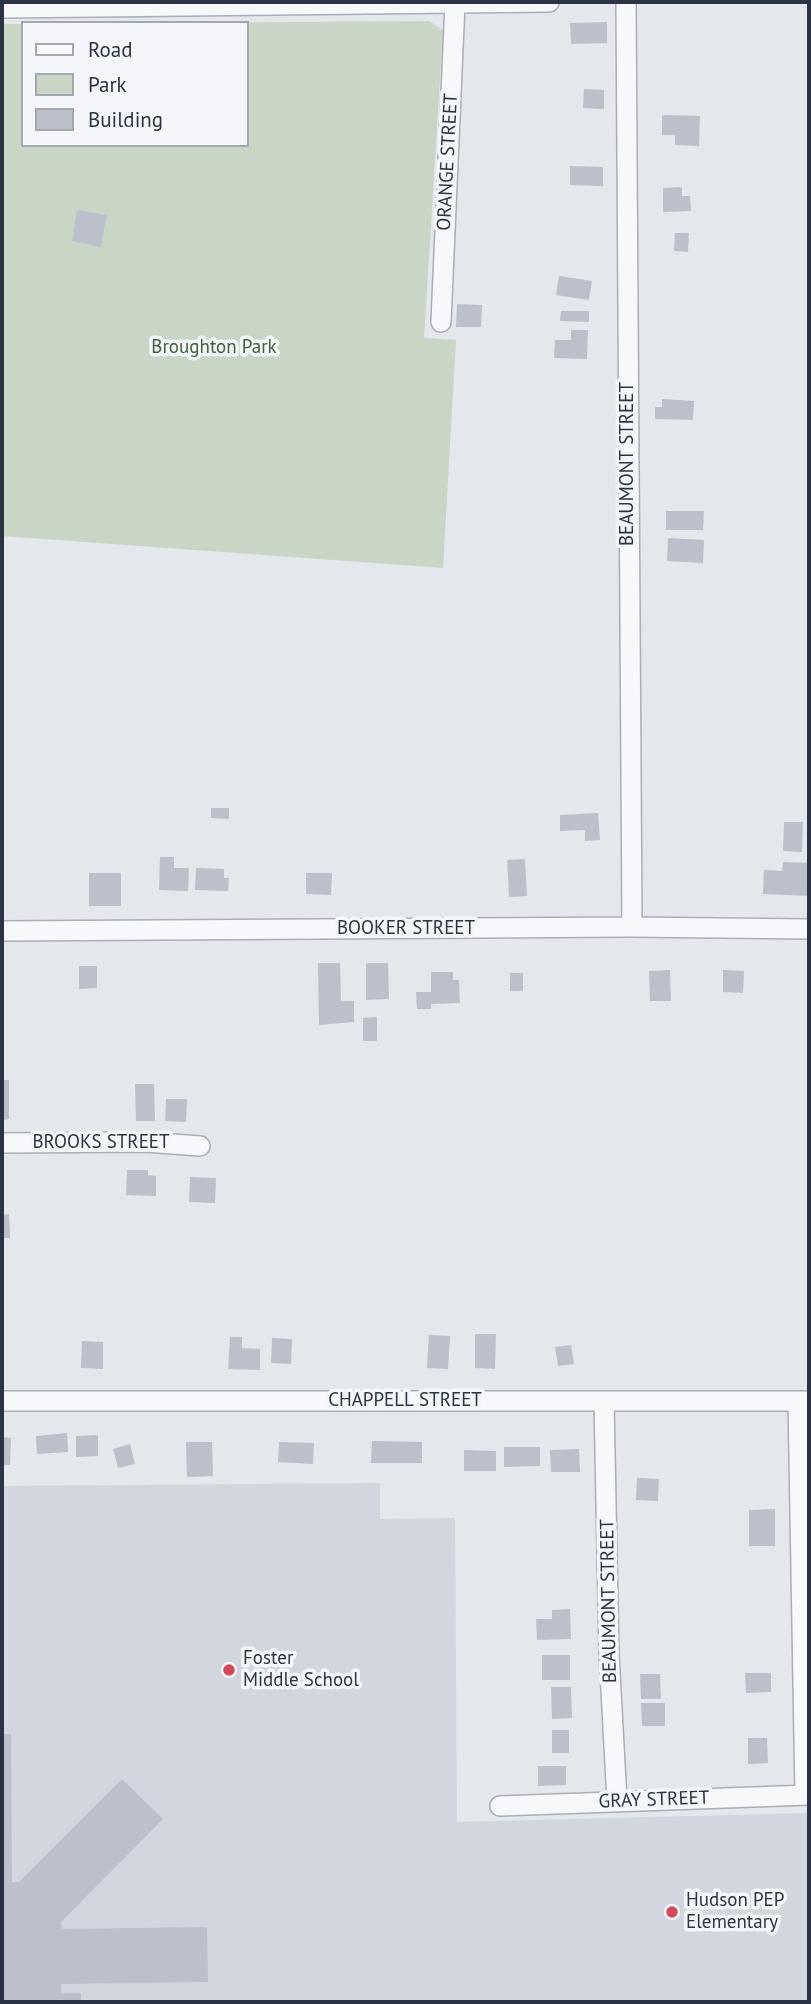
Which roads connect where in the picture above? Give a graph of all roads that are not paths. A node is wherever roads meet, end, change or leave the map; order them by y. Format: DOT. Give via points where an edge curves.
graph roads {
  1 [pos="549,2"];
  2 [pos="626,2"];
  3 [pos="305,3"];
  4 [pos="456,3"];
  5 [pos="2,8"];
  6 [pos="441,322"];
  7 [pos="632,927"];
  8 [pos="809,929"];
  9 [pos="2,931"];
  10 [pos="2,1143"];
  11 [pos="200,1146"];
  12 [pos="2,1401"];
  13 [pos="604,1401"];
  14 [pos="804,1401"];
  15 [pos="807,1795"];
  16 [pos="617,1801"];
  17 [pos="500,1806"];
  1 -- 4 [label="street"];
  2 -- 7 [label="street, BEAUMONT STREET"];
  3 -- 4 [label="street"];
  3 -- 5 [label="street"];
  4 -- 6 [label="street, ORANGE STREET"];
  7 -- 8 [label="street, BOOKER STREET"];
  7 -- 9 [label="street, BOOKER STREET"];
  10 -- 11 [label="street, BROOKS STREET"];
  12 -- 13 [label="street, CHAPPELL STREET"];
  13 -- 14 [label="street, CHAPPELL STREET"];
  13 -- 16 [label="street, BEAUMONT STREET"];
  14 -- 15 [label="street"];
  15 -- 16 [label="street, GRAY STREET"];
  16 -- 17 [label="street, GRAY STREET"];
}
